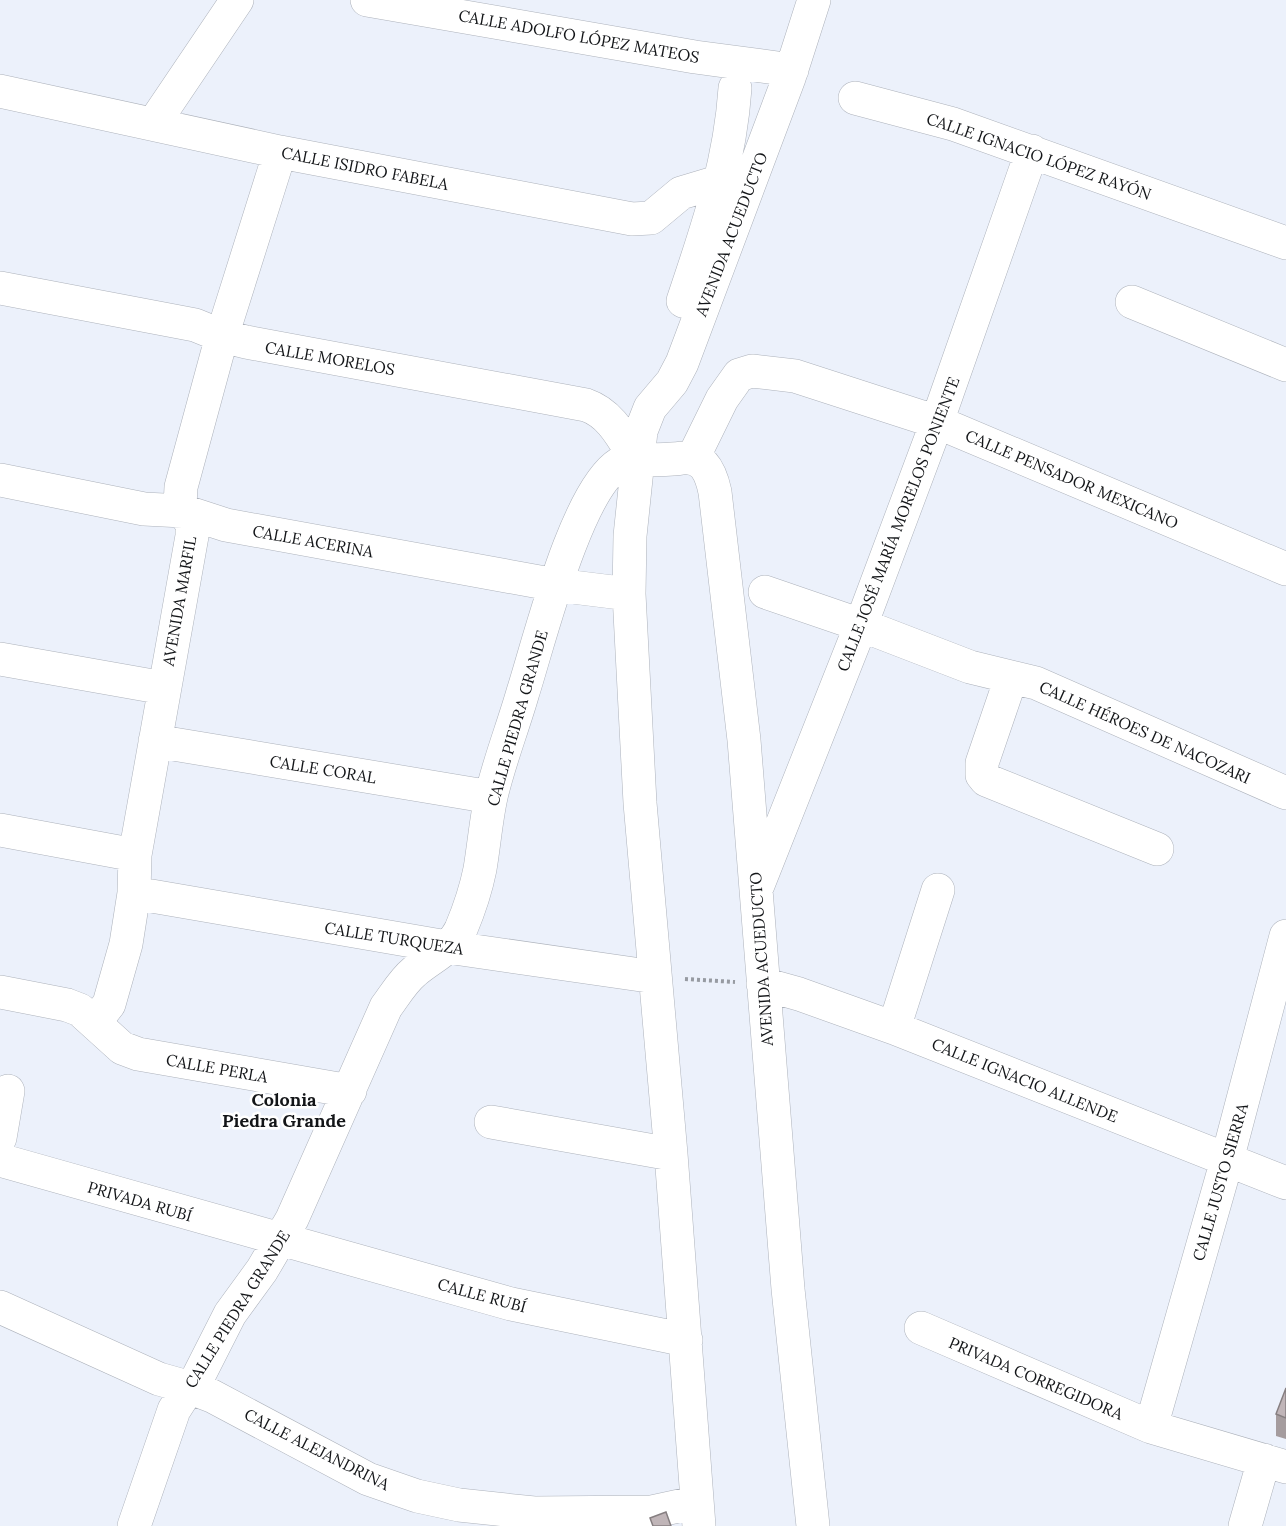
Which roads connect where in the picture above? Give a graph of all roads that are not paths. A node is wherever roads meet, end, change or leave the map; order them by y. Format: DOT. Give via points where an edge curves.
graph roads {
  1 [pos="237,0"];
  2 [pos="367,0"];
  3 [pos="814,0"];
  4 [pos="792,70"];
  5 [pos="735,88"];
  6 [pos="0,91"];
  7 [pos="855,98"];
  8 [pos="154,123"];
  9 [pos="1032,151"];
  10 [pos="280,152"];
  11 [pos="721,181"];
  12 [pos="1286,243"];
  13 [pos="0,288"];
  14 [pos="1132,302"];
  15 [pos="222,336"];
  16 [pos="1286,365"];
  17 [pos="650,408"];
  18 [pos="937,422"];
  19 [pos="693,458"];
  20 [pos="638,461"];
  21 [pos="0,480"];
  22 [pos="183,511"];
  23 [pos="1286,569"];
  24 [pos="556,585"];
  25 [pos="765,592"];
  26 [pos="629,594"];
  27 [pos="861,625"];
  28 [pos="0,659"];
  29 [pos="1011,678"];
  30 [pos="164,688"];
  31 [pos="155,741"];
  32 [pos="1286,793"];
  33 [pos="491,796"];
  34 [pos="0,830"];
  35 [pos="1157,849"];
  36 [pos="135,855"];
  37 [pos="938,890"];
  38 [pos="134,893"];
  39 [pos="755,893"];
  40 [pos="1286,936"];
  41 [pos="447,947"];
  42 [pos="655,977"];
  43 [pos="762,984"];
  44 [pos="0,992"];
  45 [pos="95,1022"];
  46 [pos="894,1028"];
  47 [pos="350,1090"];
  48 [pos="8,1091"];
  49 [pos="491,1122"];
  50 [pos="0,1138"];
  51 [pos="671,1154"];
  52 [pos="0,1160"];
  53 [pos="1227,1160"];
  54 [pos="1286,1183"];
  55 [pos="280,1241"];
  56 [pos="0,1307"];
  57 [pos="921,1328"];
  58 [pos="686,1340"];
  59 [pos="190,1388"];
  60 [pos="1151,1427"];
  61 [pos="1275,1464"];
  62 [pos="698,1514"];
  63 [pos="134,1526"];
  64 [pos="813,1526"];
  65 [pos="1245,1526"];
  1 -- 8 [label="street"];
  2 -- 4 [label="street, CALLE ADOLFO LÓPEZ MATEOS"];
  3 -- 4 [label="street, AVENIDA ACUEDUCTO"];
  4 -- 17 [label="street, AVENIDA ACUEDUCTO" via="682,363"];
  5 -- 11 [label="street"];
  6 -- 8 [label="street, CALLE ISIDRO FABELA"];
  7 -- 9 [label="street, CALLE IGNACIO LÓPEZ RAYÓN" via="953,124"];
  8 -- 10 [label="street, CALLE ISIDRO FABELA"];
  9 -- 12 [label="street, CALLE IGNACIO LÓPEZ RAYÓN"];
  9 -- 18 [label="street, CALLE JOSÉ MARÍA MORELOS PONIENTE"];
  10 -- 11 [label="street, CALLE ISIDRO FABELA" via="644,220 681,193"];
  10 -- 15 [label="street, AVENIDA MARFIL"];
  11 -- 17 [label="street"];
  13 -- 15 [label="street, CALLE MORELOS" via="195,325"];
  14 -- 16 [label="street"];
  15 -- 20 [label="street, CALLE MORELOS" via="586,405 608,418"];
  15 -- 22 [label="street, AVENIDA MARFIL" via="181,487 179,501"];
  17 -- 20 [label="street, AVENIDA ACUEDUCTO" via="641,431"];
  18 -- 19 [label="street, CALLE PENSADOR MEXICANO" via="795,376 752,371 740,375 731,385"];
  18 -- 23 [label="street, CALLE PENSADOR MEXICANO"];
  18 -- 27 [label="street, CALLE JOSÉ MARÍA MORELOS PONIENTE"];
  19 -- 20 [label="street"];
  19 -- 39 [label="street, AVENIDA ACUEDUCTO" via="706,467 715,492 744,740"];
  20 -- 24 [label="street, CALLE PIEDRA GRANDE" via="619,464 592,496"];
  20 -- 26 [label="street, AVENIDA ACUEDUCTO"];
  21 -- 22 [label="street, CALLE ACERINA" via="144,509"];
  22 -- 24 [label="street, CALLE ACERINA" via="225,525"];
  22 -- 30 [label="street, AVENIDA MARFIL" via="192,524 192,537"];
  24 -- 26 [label="street, CALLE ACERINA"];
  24 -- 33 [label="street, CALLE PIEDRA GRANDE"];
  25 -- 27 [label="street, CALLE HÉROES DE NACOZARI"];
  26 -- 42 [label="street, AVENIDA ACUEDUCTO" via="640,803"];
  27 -- 29 [label="street, CALLE HÉROES DE NACOZARI" via="970,667"];
  27 -- 39 [label="street, CALLE JOSÉ MARÍA MORELOS PONIENTE"];
  28 -- 30 [label="street"];
  29 -- 32 [label="street, CALLE HÉROES DE NACOZARI" via="1036,683"];
  29 -- 35 [label="street" via="982,763 986,780"];
  30 -- 31 [label="street, AVENIDA MARFIL"];
  31 -- 33 [label="street, CALLE CORAL"];
  31 -- 36 [label="street, AVENIDA MARFIL"];
  33 -- 41 [label="street, CALLE PIEDRA GRANDE" via="475,888 460,931"];
  34 -- 36 [label="street"];
  36 -- 38 [label="street, AVENIDA MARFIL"];
  37 -- 46 [label="street"];
  38 -- 41 [label="street, CALLE TURQUEZA"];
  38 -- 45 [label="street, AVENIDA MARFIL" via="115,986 109,1004"];
  39 -- 43 [label="street, AVENIDA ACUEDUCTO"];
  40 -- 53 [label="street, CALLE JUSTO SIERRA"];
  41 -- 42 [label="street, CALLE TURQUEZA"];
  41 -- 47 [label="street, CALLE PIEDRA GRANDE" via="413,972 386,1007"];
  42 -- 51 [label="street, AVENIDA ACUEDUCTO"];
  43 -- 46 [label="street, CALLE IGNACIO ALLENDE"];
  43 -- 64 [label="street, AVENIDA ACUEDUCTO"];
  44 -- 45 [label="street, CALLE PERLA" via="67,1005"];
  45 -- 47 [label="street, CALLE PERLA" via="122,1048 138,1054"];
  46 -- 53 [label="street, CALLE IGNACIO ALLENDE"];
  47 -- 55 [label="street, CALLE PIEDRA GRANDE"];
  48 -- 50 [label="street"];
  49 -- 51 [label="street"];
  51 -- 58 [label="street, AVENIDA ACUEDUCTO"];
  52 -- 55 [label="street, PRIVADA RUBÍ"];
  53 -- 54 [label="street, CALLE IGNACIO ALLENDE"];
  53 -- 60 [label="street, CALLE JUSTO SIERRA"];
  55 -- 58 [label="street, CALLE RUBÍ" via="512,1304"];
  55 -- 59 [label="street, CALLE PIEDRA GRANDE" via="230,1314"];
  56 -- 59 [label="street, CALLE ALEJANDRINA" via="159,1379"];
  57 -- 60 [label="street, PRIVADA CORREGIDORA"];
  58 -- 62 [label="street, AVENIDA ACUEDUCTO"];
  59 -- 62 [label="street, CALLE ALEJANDRINA" via="368,1479 417,1496 534,1513"];
  59 -- 63 [label="street, CALLE PIEDRA GRANDE" via="174,1410"];
  60 -- 61 [label="street, PRIVADA CORREGIDORA"];
  61 -- 65 [label="street"];
}
